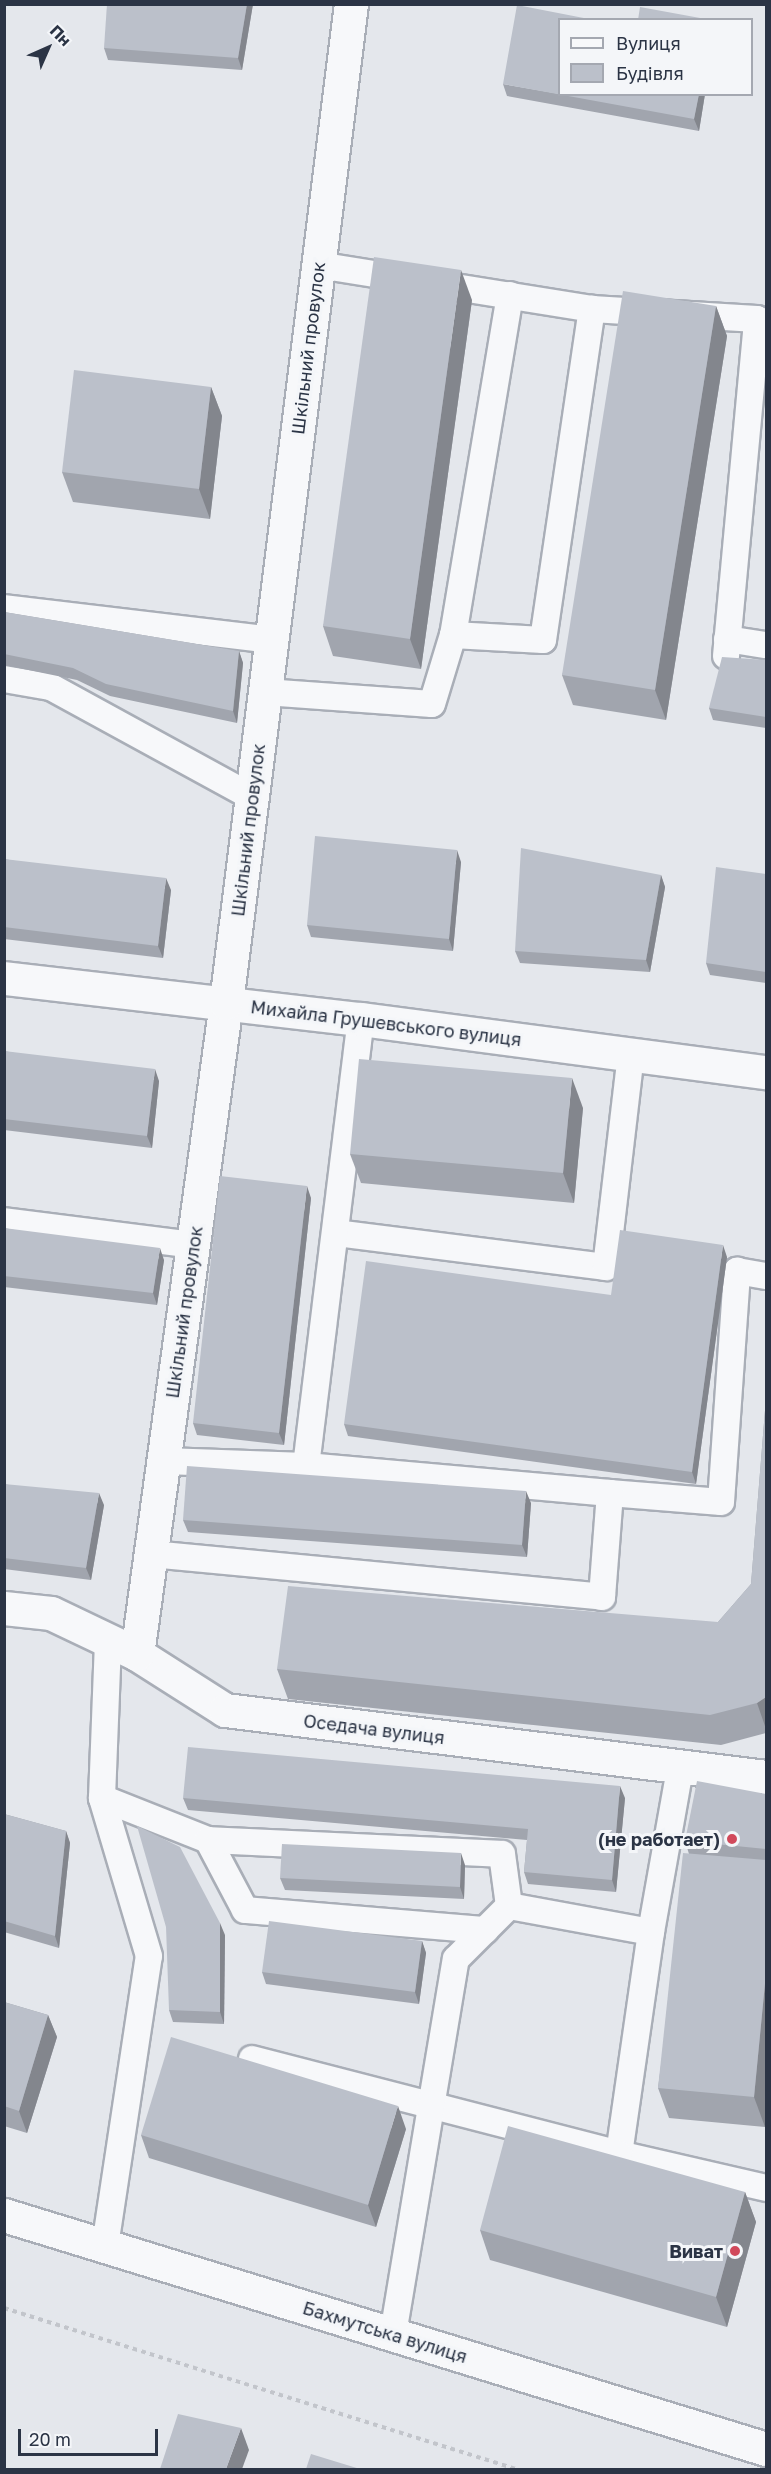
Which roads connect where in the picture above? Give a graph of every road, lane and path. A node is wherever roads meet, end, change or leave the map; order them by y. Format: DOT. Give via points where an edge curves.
graph roads {
  1 [pos="351,4"];
  2 [pos="318,264"];
  3 [pos="510,295"];
  4 [pos="592,309"];
  5 [pos="762,322"];
  6 [pos="4,608"];
  7 [pos="453,635"];
  8 [pos="272,640"];
  9 [pos="766,645"];
  10 [pos="4,679"];
  11 [pos="265,692"];
  12 [pos="252,797"];
  13 [pos="4,978"];
  14 [pos="226,1003"];
  15 [pos="361,1019"];
  16 [pos="632,1055"];
  17 [pos="766,1072"];
  18 [pos="4,1221"];
  19 [pos="336,1233"];
  20 [pos="193,1245"];
  21 [pos="766,1276"];
  22 [pos="164,1461"];
  23 [pos="306,1466"];
  24 [pos="610,1493"];
  25 [pos="151,1554"];
  26 [pos="4,1608"];
  27 [pos="108,1640"];
  28 [pos="137,1654"];
  29 [pos="680,1769"];
  30 [pos="766,1777"];
  31 [pos="102,1798"];
  32 [pos="208,1840"];
  33 [pos="509,1905"];
  34 [pos="485,1930"];
  35 [pos="651,1932"];
  36 [pos="252,2059"];
  37 [pos="430,2105"];
  38 [pos="619,2154"];
  39 [pos="766,2188"];
  40 [pos="4,2215"];
  41 [pos="105,2246"];
  42 [pos="4,2308"];
  43 [pos="393,2334"];
  44 [pos="766,2449"];
  45 [pos="519,2469"];
  1 -- 2 [label="street, Шкільний провулок"];
  2 -- 3 [label="lane"];
  2 -- 8 [label="street, Шкільний провулок"];
  3 -- 4 [label="lane"];
  3 -- 7 [label="lane"];
  4 -- 5 [label="lane"];
  4 -- 7 [label="lane" via="543,640"];
  5 -- 9 [label="lane" via="726,647"];
  6 -- 8 [label="lane"];
  7 -- 11 [label="lane" via="432,704"];
  8 -- 11 [label="street, Шкільний провулок"];
  10 -- 12 [label="lane" via="51,687"];
  11 -- 12 [label="street, Шкільний провулок"];
  12 -- 14 [label="street, Шкільний провулок"];
  13 -- 14 [label="street, Михайла Грушевського вулиця"];
  14 -- 15 [label="street, Михайла Грушевського вулиця"];
  14 -- 20 [label="street, Шкільний провулок"];
  15 -- 16 [label="street, Михайла Грушевського вулиця"];
  15 -- 19 [label="lane"];
  16 -- 17 [label="street, Михайла Грушевського вулиця"];
  16 -- 19 [label="lane" via="606,1267"];
  18 -- 20 [label="lane"];
  19 -- 23 [label="lane"];
  20 -- 22 [label="street, Шкільний провулок"];
  21 -- 24 [label="lane" via="737,1271 721,1502"];
  22 -- 23 [label="lane"];
  22 -- 25 [label="street, Шкільний провулок"];
  23 -- 24 [label="lane"];
  24 -- 25 [label="lane" via="602,1597"];
  25 -- 28 [label="street, Шкільний провулок"];
  26 -- 27 [label="street, Оседача вулиця" via="51,1613"];
  27 -- 28 [label="street, Оседача вулиця"];
  27 -- 31 [label="lane"];
  28 -- 29 [label="street, Оседача вулиця" via="225,1710"];
  29 -- 30 [label="street, Оседача вулиця"];
  29 -- 35 [label="lane"];
  31 -- 32 [label="lane"];
  31 -- 41 [label="lane" via="150,1956"];
  32 -- 33 [label="lane" via="502,1854"];
  32 -- 34 [label="lane" via="245,1910"];
  33 -- 34 [label="lane"];
  33 -- 35 [label="lane"];
  34 -- 37 [label="lane" via="456,1959"];
  35 -- 38 [label="lane"];
  36 -- 37 [label="lane"];
  37 -- 38 [label="lane"];
  37 -- 43 [label="lane"];
  38 -- 39 [label="lane"];
  40 -- 41 [label="street, Бахмутська вулиця"];
  41 -- 43 [label="street, Бахмутська вулиця"];
  42 -- 45 [label="path"];
  43 -- 44 [label="street, Бахмутська вулиця"];
}
